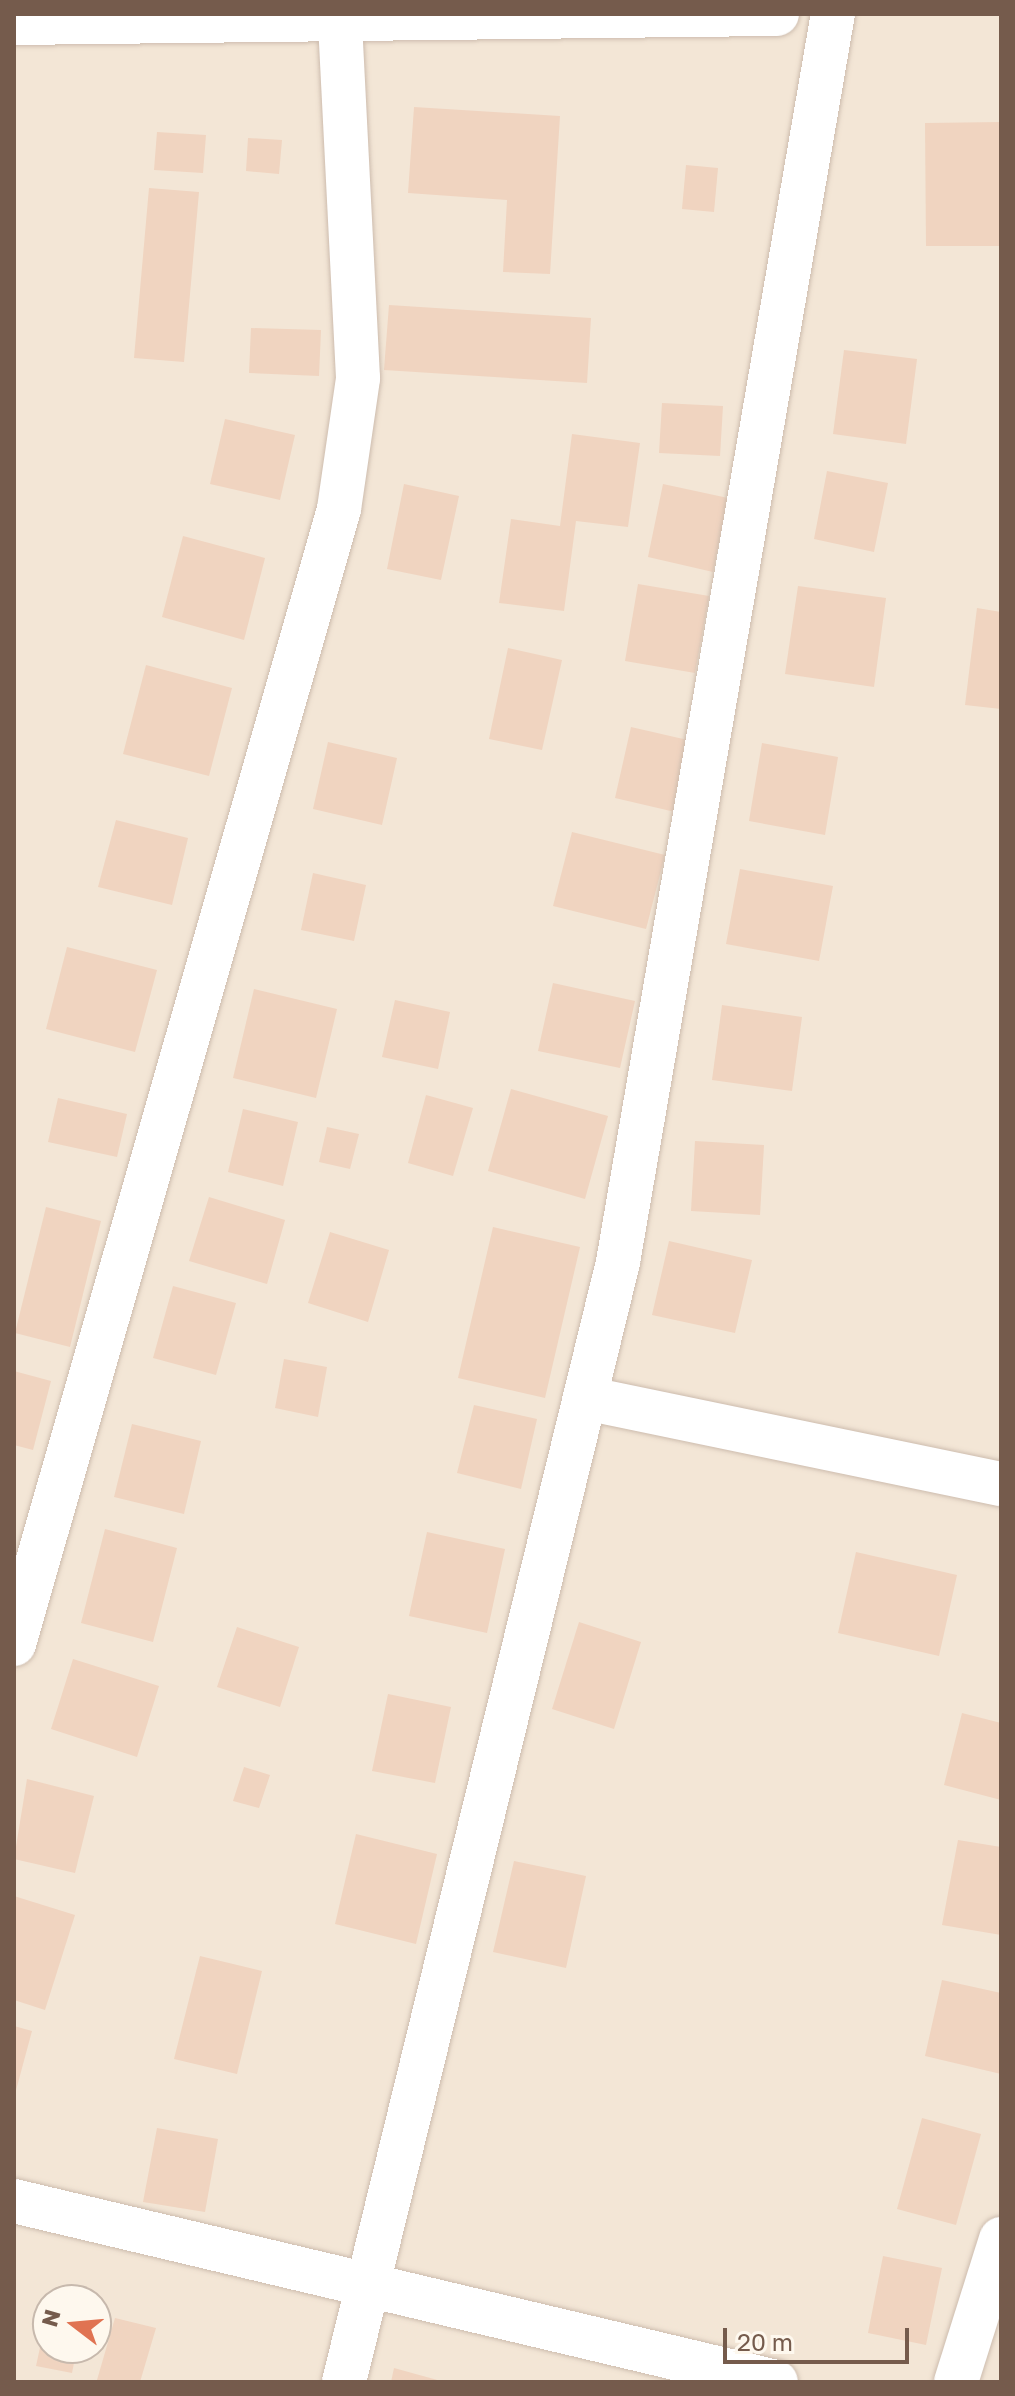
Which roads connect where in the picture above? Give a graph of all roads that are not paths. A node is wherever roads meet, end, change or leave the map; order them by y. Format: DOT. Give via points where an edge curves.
graph roads {
  1 [pos="777,14"];
  2 [pos="833,14"];
  3 [pos="14,23"];
  4 [pos="340,25"];
  5 [pos="585,1398"];
  6 [pos="1001,1484"];
  7 [pos="14,1644"];
  8 [pos="14,2201"];
  9 [pos="1001,2239"];
  10 [pos="366,2287"];
  11 [pos="344,2382"];
  12 [pos="776,2382"];
  13 [pos="956,2382"];
  1 -- 4 [label="street"];
  2 -- 5 [label="street" via="618,1262"];
  3 -- 4 [label="street"];
  4 -- 7 [label="street" via="358,378 339,509"];
  5 -- 6 [label="street"];
  5 -- 10 [label="street"];
  8 -- 10 [label="street"];
  9 -- 13 [label="street"];
  10 -- 11 [label="street"];
  10 -- 12 [label="street"];
}
